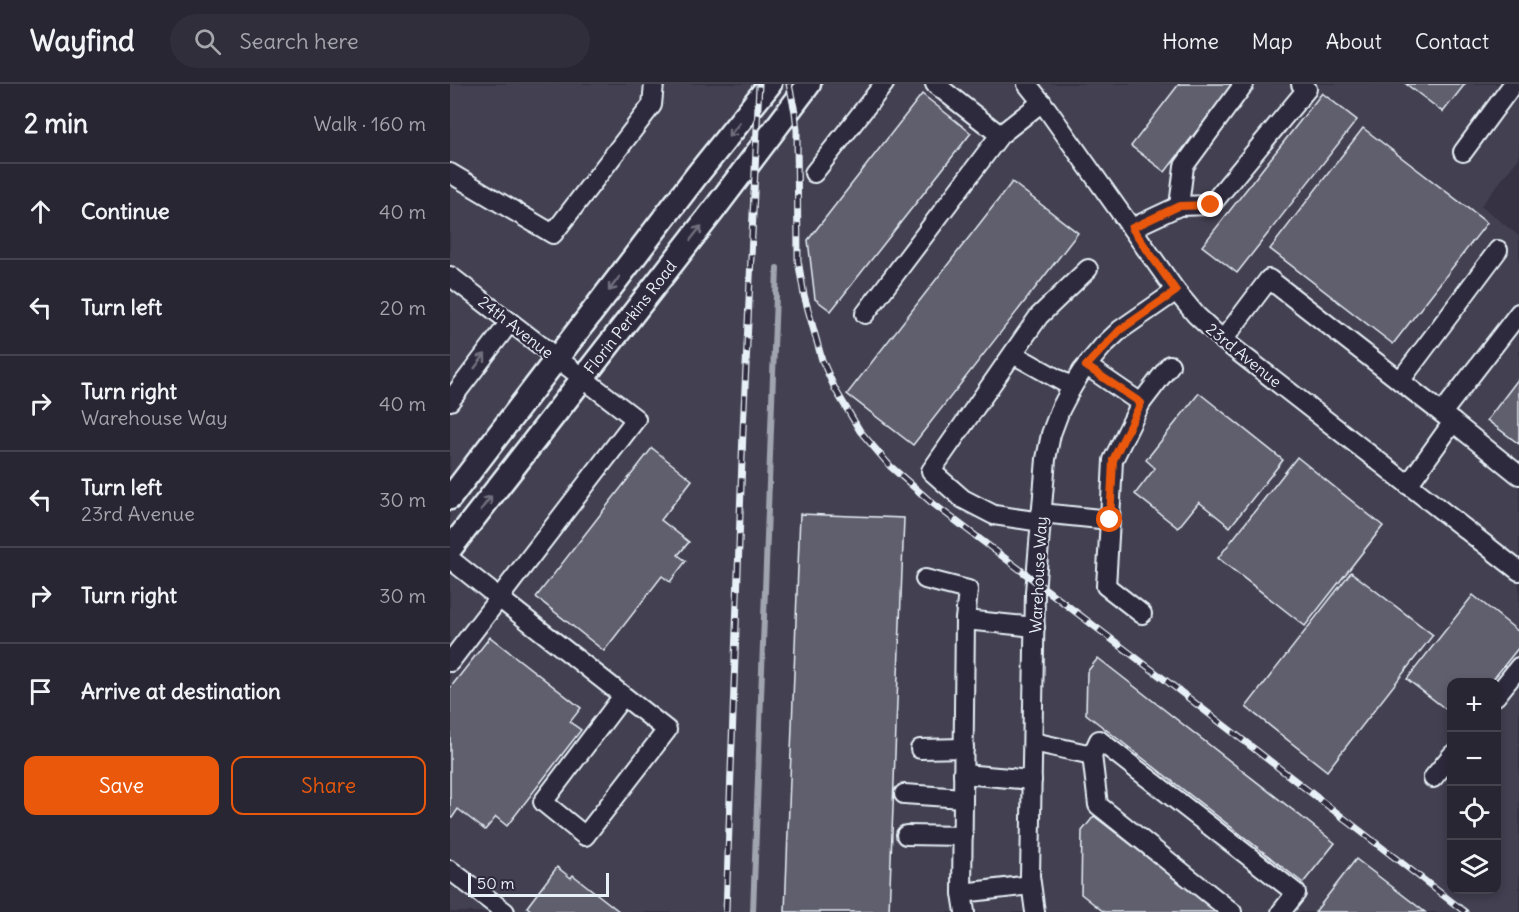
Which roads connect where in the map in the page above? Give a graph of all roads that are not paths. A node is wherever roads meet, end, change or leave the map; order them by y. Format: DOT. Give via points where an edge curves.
graph roads {
  1 [pos="654,84"];
  2 [pos="770,84"];
  3 [pos="809,84"];
  4 [pos="884,84"];
  5 [pos="935,84"];
  6 [pos="1027,84"];
  7 [pos="1244,84"];
  8 [pos="1301,84"];
  9 [pos="1514,84"];
  10 [pos="1042,102"];
  11 [pos="1000,135"];
  12 [pos="1462,152"];
  13 [pos="814,173"];
  14 [pos="450,174"];
  15 [pos="1179,206"];
  16 [pos="1132,228"];
  17 [pos="1498,250"];
  18 [pos="1088,269"];
  19 [pos="450,276"];
  20 [pos="1176,291"];
  21 [pos="865,314"];
  22 [pos="1519,314"];
  23 [pos="510,322"];
  24 [pos="1223,340"];
  25 [pos="1013,354"];
  26 [pos="557,360"];
  27 [pos="1170,365"];
  28 [pos="1086,366"];
  29 [pos="582,378"];
  30 [pos="1400,381"];
  31 [pos="1072,387"];
  32 [pos="450,401"];
  33 [pos="1141,403"];
  34 [pos="1447,418"];
  35 [pos="1519,475"];
  36 [pos="1408,484"];
  37 [pos="450,498"];
  38 [pos="1041,518"];
  39 [pos="1110,520"];
  40 [pos="450,549"];
  41 [pos="450,559"];
  42 [pos="1519,571"];
  43 [pos="925,579"];
  44 [pos="499,598"];
  45 [pos="1142,614"];
  46 [pos="965,620"];
  47 [pos="1035,627"];
  48 [pos="450,662"];
  49 [pos="1519,667"];
  50 [pos="1501,691"];
  51 [pos="623,696"];
  52 [pos="1033,742"];
  53 [pos="964,748"];
  54 [pos="920,749"];
  55 [pos="1092,755"];
  56 [pos="1447,761"];
  57 [pos="963,774"];
  58 [pos="1433,778"];
  59 [pos="1032,780"];
  60 [pos="904,794"];
  61 [pos="963,798"];
  62 [pos="906,835"];
  63 [pos="963,836"];
  64 [pos="450,870"];
  65 [pos="1031,885"];
  66 [pos="962,893"];
  67 [pos="505,912"];
  68 [pos="964,912"];
  69 [pos="1035,912"];
  70 [pos="1232,912"];
  71 [pos="1281,912"];
  1 -- 14 [label="street" via="652,105 553,234"];
  2 -- 26 [label="main road, Florin Perkins Road, one-way"];
  29 -- 3 [label="main road, Florin Perkins Road, one-way"];
  4 -- 13 [label="street"];
  5 -- 11 [label="street"];
  6 -- 10 [label="street, 23rd Avenue"];
  7 -- 15 [label="street" via="1184,166"];
  8 -- 15 [label="street" via="1307,89 1211,205"];
  9 -- 12 [label="street"];
  10 -- 11 [label="street"];
  10 -- 16 [label="street, 23rd Avenue"];
  11 -- 21 [label="street"];
  15 -- 16 [label="street"];
  16 -- 20 [label="street, 23rd Avenue"];
  17 -- 30 [label="street"];
  18 -- 25 [label="street" via="1039,316"];
  19 -- 23 [label="street, 24th Avenue"];
  20 -- 24 [label="street, 23rd Avenue"];
  20 -- 28 [label="street, Warehouse Way" via="1120,330"];
  22 -- 34 [label="street"];
  23 -- 26 [label="street, 24th Avenue"];
  32 -- 23 [label="street, one-way"];
  24 -- 30 [label="street" via="1269,279"];
  24 -- 36 [label="street, 23rd Avenue"];
  25 -- 31 [label="street"];
  25 -- 38 [label="street" via="931,471 963,499 994,515"];
  26 -- 29 [label="street, 24th Avenue"];
  26 -- 37 [label="main road, Florin Perkins Road"];
  27 -- 33 [label="street"];
  28 -- 31 [label="street, Warehouse Way"];
  28 -- 33 [label="street"];
  40 -- 29 [label="main road, Florin Perkins Road, one-way"];
  29 -- 44 [label="street, 24th Avenue" via="636,418"];
  30 -- 34 [label="street"];
  31 -- 38 [label="street, Warehouse Way" via="1060,410 1046,459"];
  33 -- 39 [label="street" via="1113,460"];
  34 -- 35 [label="street"];
  34 -- 36 [label="street"];
  36 -- 42 [label="street, 23rd Avenue"];
  38 -- 39 [label="street"];
  38 -- 47 [label="street, Warehouse Way"];
  39 -- 45 [label="street" via="1106,586"];
  41 -- 44 [label="street"];
  43 -- 46 [label="street" via="968,590"];
  44 -- 48 [label="street"];
  44 -- 51 [label="street"];
  46 -- 47 [label="street"];
  46 -- 53 [label="street"];
  47 -- 52 [label="street, Warehouse Way"];
  49 -- 50 [label="street"];
  51 -- 51 [label="street" via="667,730 585,836 543,802"];
  52 -- 55 [label="street"];
  52 -- 59 [label="street, Warehouse Way"];
  53 -- 54 [label="street"];
  53 -- 57 [label="street"];
  55 -- 70 [label="street" via="1098,805"];
  55 -- 71 [label="street" via="1099,740 1296,893"];
  56 -- 58 [label="street"];
  57 -- 59 [label="street"];
  57 -- 61 [label="street"];
  59 -- 65 [label="street, Warehouse Way"];
  60 -- 61 [label="street"];
  61 -- 63 [label="street"];
  62 -- 63 [label="street"];
  63 -- 66 [label="street"];
  64 -- 67 [label="street"];
  65 -- 66 [label="street"];
  65 -- 69 [label="street, Warehouse Way"];
  66 -- 68 [label="street"];
}
